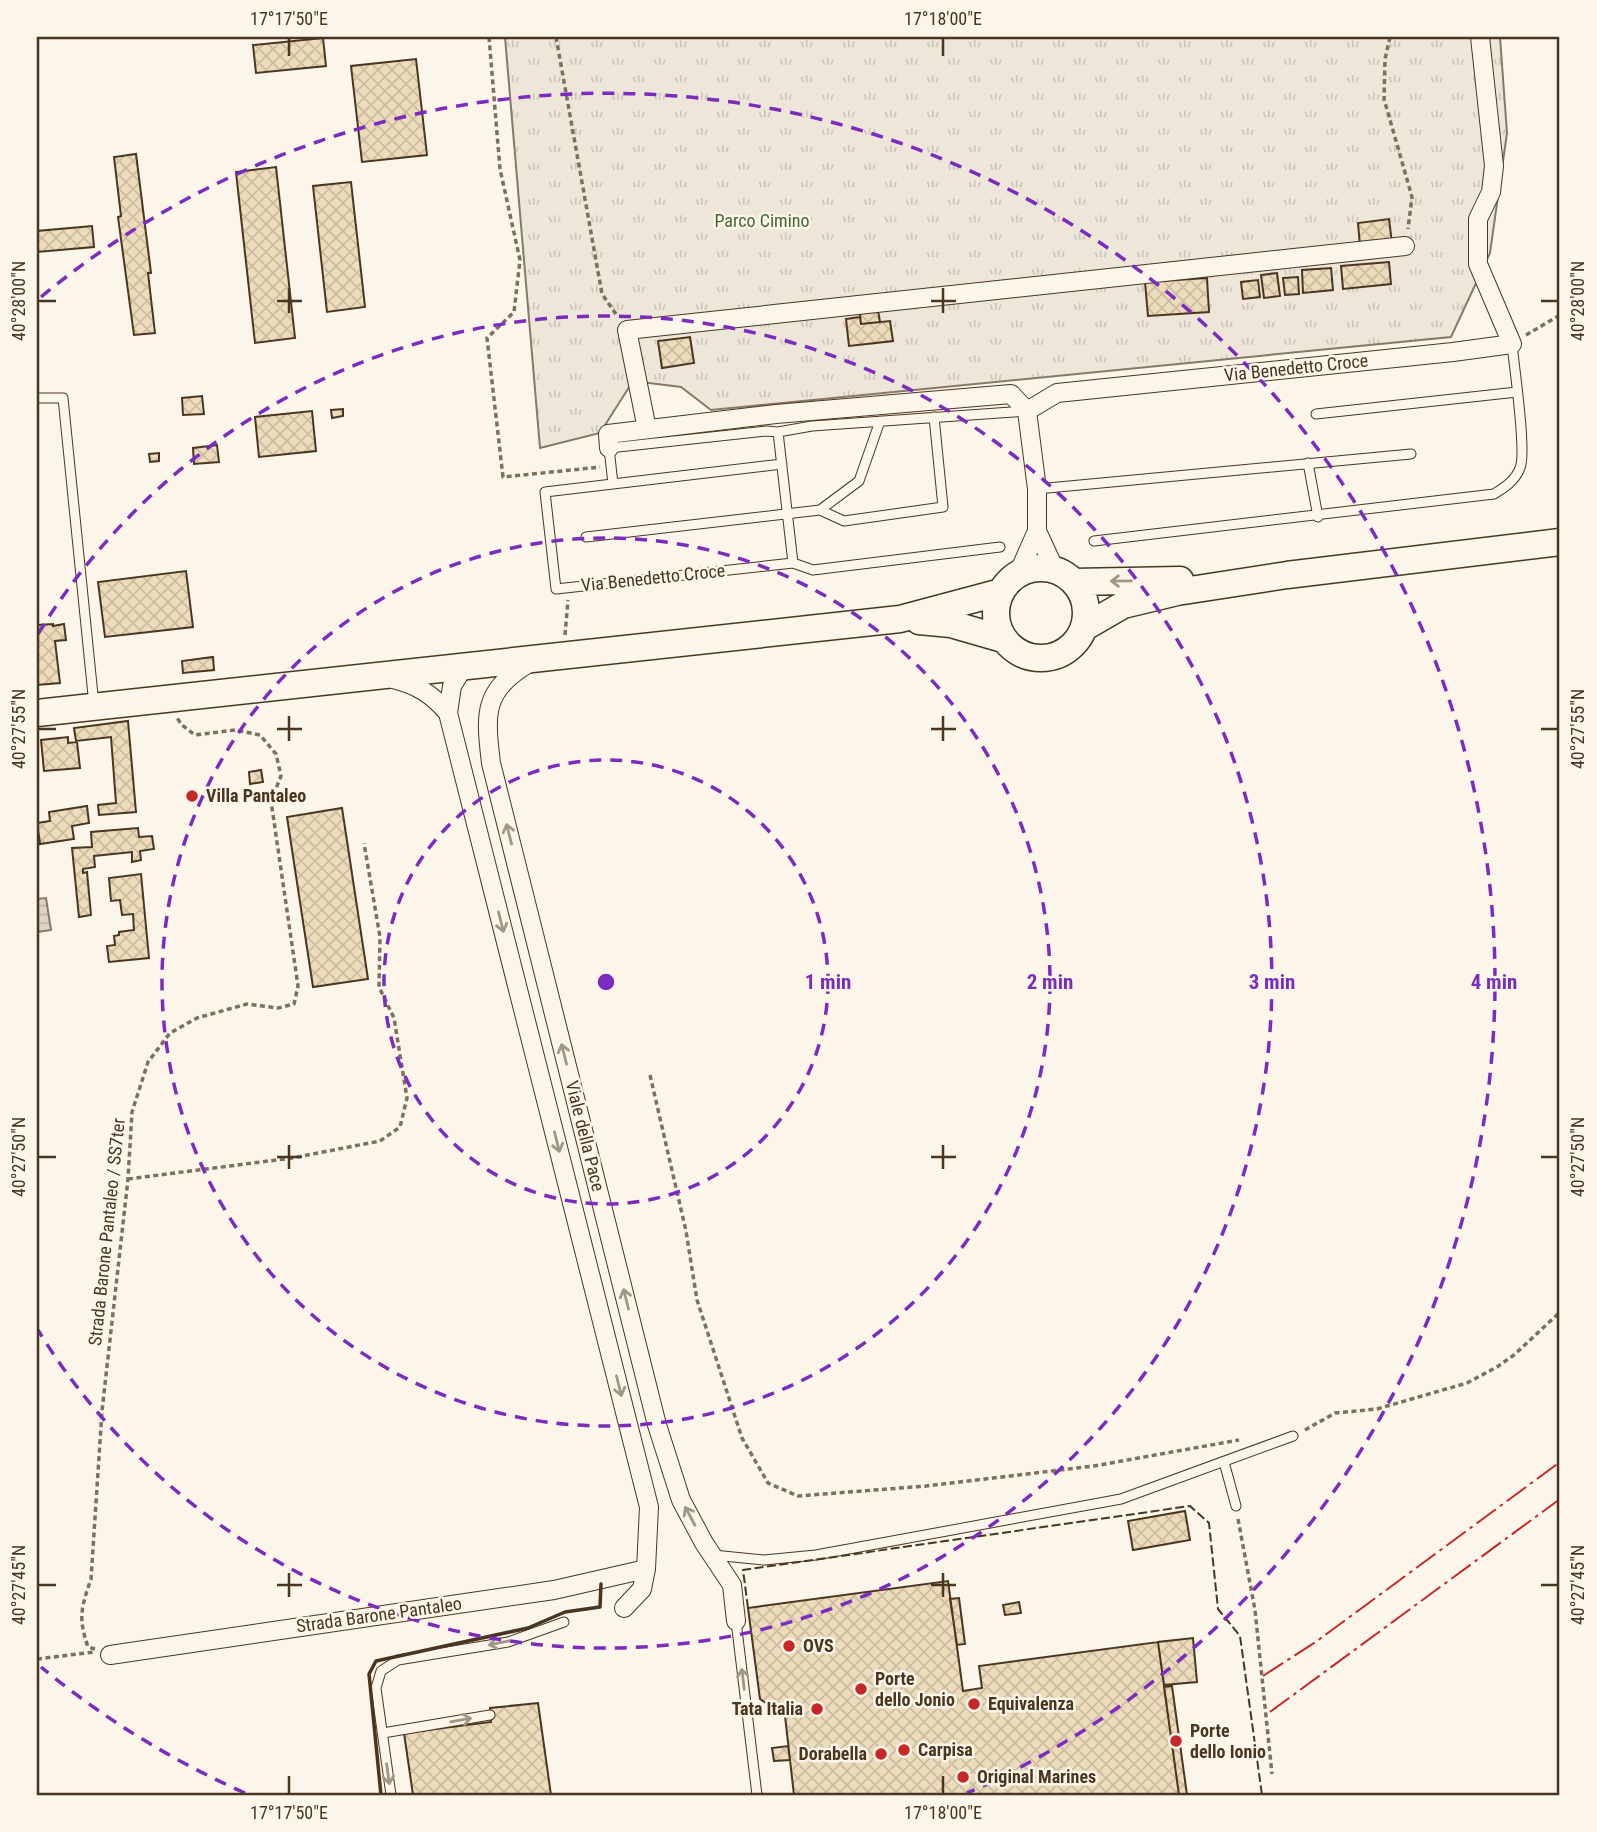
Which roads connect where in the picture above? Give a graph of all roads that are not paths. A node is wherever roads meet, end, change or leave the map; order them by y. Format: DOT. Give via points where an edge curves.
graph roads {
  1 [pos="1480,37"];
  2 [pos="1405,246"];
  3 [pos="1512,344"];
  4 [pos="1517,392"];
  5 [pos="37,398"];
  6 [pos="1027,411"];
  7 [pos="1316,414"];
  8 [pos="934,417"];
  9 [pos="880,421"];
  10 [pos="647,429"];
  11 [pos="778,432"];
  12 [pos="609,447"];
  13 [pos="1411,454"];
  14 [pos="1308,463"];
  15 [pos="782,464"];
  16 [pos="612,484"];
  17 [pos="1037,489"];
  18 [pos="820,510"];
  19 [pos="788,515"];
  20 [pos="1318,517"];
  21 [pos="1037,531"];
  22 [pos="586,537"];
  23 [pos="1094,541"];
  24 [pos="1560,542"];
  25 [pos="1000,547"];
  26 [pos="793,563"];
  27 [pos="1287,575"];
  28 [pos="1064,576"];
  29 [pos="1010,583"];
  30 [pos="900,619"];
  31 [pos="1085,627"];
  32 [pos="1003,639"];
  33 [pos="550,657"];
  34 [pos="464,666"];
  35 [pos="379,675"];
  36 [pos="94,706"];
  37 [pos="37,713"];
  38 [pos="448,713"];
  39 [pos="1293,1434"];
  40 [pos="1224,1462"];
  41 [pos="1236,1506"];
  42 [pos="712,1555"];
  43 [pos="646,1569"];
  44 [pos="624,1608"];
  45 [pos="736,1621"];
  46 [pos="564,1622"];
  47 [pos="105,1653"];
  48 [pos="490,1714"];
  49 [pos="383,1733"];
  50 [pos="391,1795"];
  51 [pos="757,1795"];
  1 -- 3 [label="street" via="1494,166 1491,192 1478,219 1478,264"];
  2 -- 10 [label="street" via="627,330"];
  3 -- 4 [label="lane"];
  3 -- 6 [label="street, Via Benedetto Croce" via="1057,393"];
  4 -- 7 [label="lane"];
  4 -- 20 [label="lane" via="1522,466 1511,483 1494,494"];
  5 -- 36 [label="lane" via="62,398"];
  6 -- 8 [label="lane"];
  6 -- 10 [label="street" via="1011,394"];
  6 -- 17 [label="street"];
  8 -- 9 [label="lane"];
  8 -- 18 [label="lane" via="943,507 844,521"];
  9 -- 11 [label="lane"];
  9 -- 18 [label="lane" via="859,481"];
  10 -- 12 [label="street" via="608,434"];
  11 -- 12 [label="lane"];
  11 -- 15 [label="lane"];
  12 -- 16 [label="lane"];
  13 -- 14 [label="lane"];
  14 -- 17 [label="lane"];
  14 -- 20 [label="lane"];
  15 -- 16 [label="lane, Via Benedetto Croce"];
  15 -- 19 [label="lane"];
  16 -- 26 [label="lane, Via Benedetto Croce" via="545,492 556,589"];
  17 -- 21 [label="street"];
  18 -- 19 [label="lane"];
  19 -- 22 [label="lane"];
  19 -- 26 [label="lane"];
  20 -- 23 [label="lane"];
  21 -- 28 [label="street"];
  21 -- 29 [label="street"];
  24 -- 27 [label="main road"];
  25 -- 26 [label="lane, Via Benedetto Croce" via="813,570"];
  27 -- 28 [label="main road, one-way"];
  27 -- 31 [label="main road" via="1123,605"];
  28 -- 29 [label="main road" via="1042,568"];
  28 -- 31 [label="main road" via="1081,592"];
  29 -- 30 [label="main road"];
  29 -- 32 [label="main road" via="996,615"];
  30 -- 32 [label="main road" via="951,624"];
  30 -- 33 [label="main road"];
  31 -- 32 [label="main road" via="1068,650 1055,657 1040,659 1020,653"];
  33 -- 34 [label="main road"];
  42 -- 33 [label="street, Viale della Pace, one-way" via="681,1500 657,1425 491,763 488,709 495,691 513,673"];
  34 -- 35 [label="main road"];
  34 -- 38 [label="street" via="452,686"];
  35 -- 36 [label="main road"];
  35 -- 38 [label="street" via="434,696"];
  36 -- 37 [label="main road"];
  38 -- 43 [label="street, Viale della Pace, one-way" via="649,1507"];
  39 -- 40 [label="lane"];
  40 -- 41 [label="lane"];
  40 -- 42 [label="lane" via="1121,1499 856,1548 764,1560"];
  42 -- 45 [label="street, Viale della Pace" via="732,1585"];
  43 -- 44 [label="street, Viale della Pace" via="642,1589"];
  43 -- 47 [label="street, Strada Barone Pantaleo" via="554,1590"];
  51 -- 45 [label="lane, one-way"];
  46 -- 49 [label="lane, one-way" via="508,1642 398,1660 381,1671 376,1688"];
  49 -- 48 [label="lane, one-way"];
  49 -- 50 [label="lane, one-way"];
}
